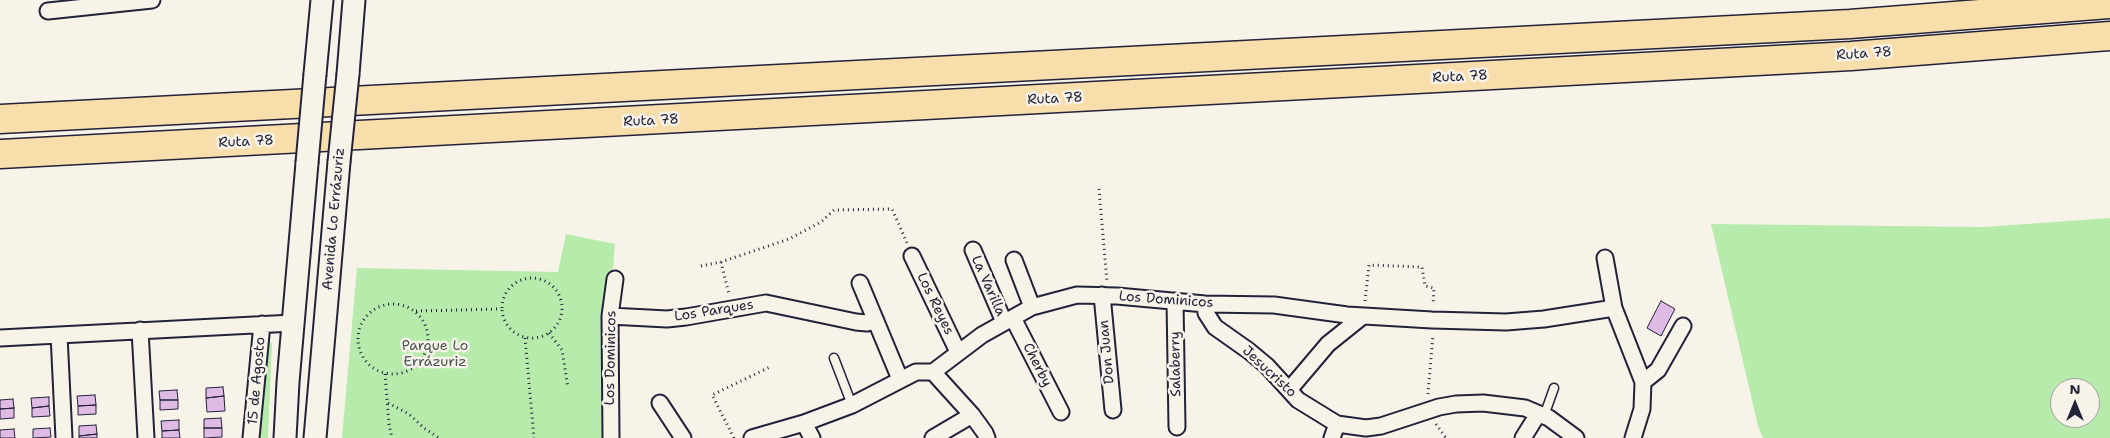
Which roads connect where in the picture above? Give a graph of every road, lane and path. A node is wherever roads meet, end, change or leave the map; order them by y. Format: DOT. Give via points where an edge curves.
graph roads {
  1 [pos="152,0"];
  2 [pos="322,0"];
  3 [pos="354,0"];
  4 [pos="2110,4"];
  5 [pos="48,11"];
  6 [pos="2110,36"];
  7 [pos="0,119"];
  8 [pos="0,154"];
  9 [pos="1099,189"];
  10 [pos="973,250"];
  11 [pos="912,256"];
  12 [pos="1605,258"];
  13 [pos="1014,260"];
  14 [pos="721,262"];
  15 [pos="701,266"];
  16 [pos="615,279"];
  17 [pos="860,283"];
  18 [pos="1105,295"];
  19 [pos="1175,301"];
  20 [pos="1205,304"];
  21 [pos="1032,307"];
  22 [pos="1614,308"];
  23 [pos="501,309"];
  24 [pos="732,309"];
  25 [pos="415,311"];
  26 [pos="610,316"];
  27 [pos="1363,316"];
  28 [pos="1008,320"];
  29 [pos="1434,320"];
  30 [pos="876,321"];
  31 [pos="293,323"];
  32 [pos="262,324"];
  33 [pos="1683,326"];
  34 [pos="140,330"];
  35 [pos="548,333"];
  36 [pos="59,335"];
  37 [pos="0,338"];
  38 [pos="525,338"];
  39 [pos="958,352"];
  40 [pos="834,358"];
  41 [pos="770,367"];
  42 [pos="933,372"];
  43 [pos="386,374"];
  44 [pos="900,379"];
  45 [pos="1643,382"];
  46 [pos="568,388"];
  47 [pos="1554,388"];
  48 [pos="1289,390"];
  49 [pos="387,402"];
  50 [pos="660,403"];
  51 [pos="852,405"];
  52 [pos="1113,410"];
  53 [pos="1426,410"];
  54 [pos="1061,412"];
  55 [pos="972,415"];
  56 [pos="1541,415"];
  57 [pos="804,423"];
  58 [pos="1177,427"];
  59 [pos="1334,431"];
  60 [pos="64,438"];
  61 [pos="146,438"];
  62 [pos="252,438"];
  63 [pos="285,438"];
  64 [pos="315,438"];
  65 [pos="392,438"];
  66 [pos="439,438"];
  67 [pos="534,438"];
  68 [pos="611,438"];
  69 [pos="683,438"];
  70 [pos="734,438"];
  71 [pos="752,438"];
  72 [pos="812,438"];
  73 [pos="933,438"];
  74 [pos="987,438"];
  75 [pos="1523,438"];
  76 [pos="1576,438"];
  77 [pos="1632,438"];
  1 -- 5 [label="street"];
  2 -- 31 [label="main road, bridge"];
  3 -- 64 [label="main road, Avenida Lo Errázuriz, bridge"];
  4 -- 7 [label="highway" via="1850,24"];
  6 -- 8 [label="highway, Ruta 78" via="1841,56"];
  9 -- 18 [label="path"];
  10 -- 28 [label="street, La Varilla"];
  11 -- 14 [label="path" via="892,209 834,210 821,222 789,239"];
  11 -- 39 [label="street, Los Reyes"];
  12 -- 22 [label="street"];
  13 -- 21 [label="street"];
  14 -- 15 [label="path"];
  14 -- 24 [label="path"];
  16 -- 26 [label="street, Los Dominicos"];
  17 -- 30 [label="street"];
  18 -- 19 [label="street, Los Dominicos"];
  18 -- 21 [label="street, Los Dominicos" via="1077,295"];
  18 -- 52 [label="street, Don Juan"];
  19 -- 20 [label="street, Los Dominicos"];
  19 -- 58 [label="street, Salaberry"];
  20 -- 27 [label="street, Los Dominicos" via="1274,305"];
  20 -- 48 [label="street, Jesucristo" via="1206,313 1215,327 1255,356"];
  21 -- 28 [label="street, Los Dominicos"];
  22 -- 29 [label="street, Los Dominicos" via="1506,322"];
  22 -- 45 [label="street"];
  23 -- 25 [label="path"];
  23 -- 35 [label="path" via="507,290 514,283 528,278 543,280 552,285 562,302 559,322"];
  23 -- 38 [label="path" via="508,327"];
  24 -- 26 [label="street, Los Parques" via="667,319"];
  24 -- 30 [label="street, Los Parques" via="766,303 856,322"];
  25 -- 43 [label="path" via="428,331 426,354 409,371"];
  25 -- 43 [label="path" via="393,304 376,308 364,319 358,336 360,352 375,370"];
  26 -- 68 [label="street, Los Dominicos"];
  27 -- 29 [label="street, Los Dominicos"];
  27 -- 29 [label="path" via="1369,265 1422,267 1425,286 1434,288"];
  27 -- 48 [label="street" via="1328,344"];
  28 -- 39 [label="street, Los Dominicos"];
  28 -- 54 [label="street, Cherby"];
  29 -- 53 [label="path"];
  30 -- 44 [label="street"];
  31 -- 32 [label="street"];
  31 -- 63 [label="main road"];
  32 -- 34 [label="street"];
  32 -- 62 [label="street, 15 de Agosto"];
  33 -- 45 [label="street" via="1658,370"];
  34 -- 36 [label="street"];
  34 -- 61 [label="street"];
  35 -- 38 [label="path"];
  35 -- 46 [label="path" via="562,350"];
  36 -- 37 [label="street"];
  36 -- 60 [label="street"];
  38 -- 67 [label="path"];
  39 -- 42 [label="street, Los Dominicos"];
  40 -- 51 [label="lane"];
  41 -- 70 [label="path" via="712,395"];
  42 -- 44 [label="street" via="916,372"];
  42 -- 55 [label="street"];
  43 -- 49 [label="path"];
  44 -- 51 [label="street"];
  45 -- 77 [label="street" via="1642,409"];
  47 -- 56 [label="lane"];
  48 -- 59 [label="street, Jesucristo"];
  49 -- 65 [label="path"];
  49 -- 66 [label="path" via="409,414"];
  50 -- 69 [label="street"];
  51 -- 57 [label="street"];
  53 -- 56 [label="street, Jesucristo" via="1483,403 1518,406"];
  53 -- 59 [label="street, Jesucristo" via="1381,426"];
  55 -- 73 [label="street"];
  55 -- 74 [label="street"];
  56 -- 75 [label="street"];
  56 -- 76 [label="street, Jesucristo"];
  57 -- 71 [label="street"];
  57 -- 72 [label="street"];
}
